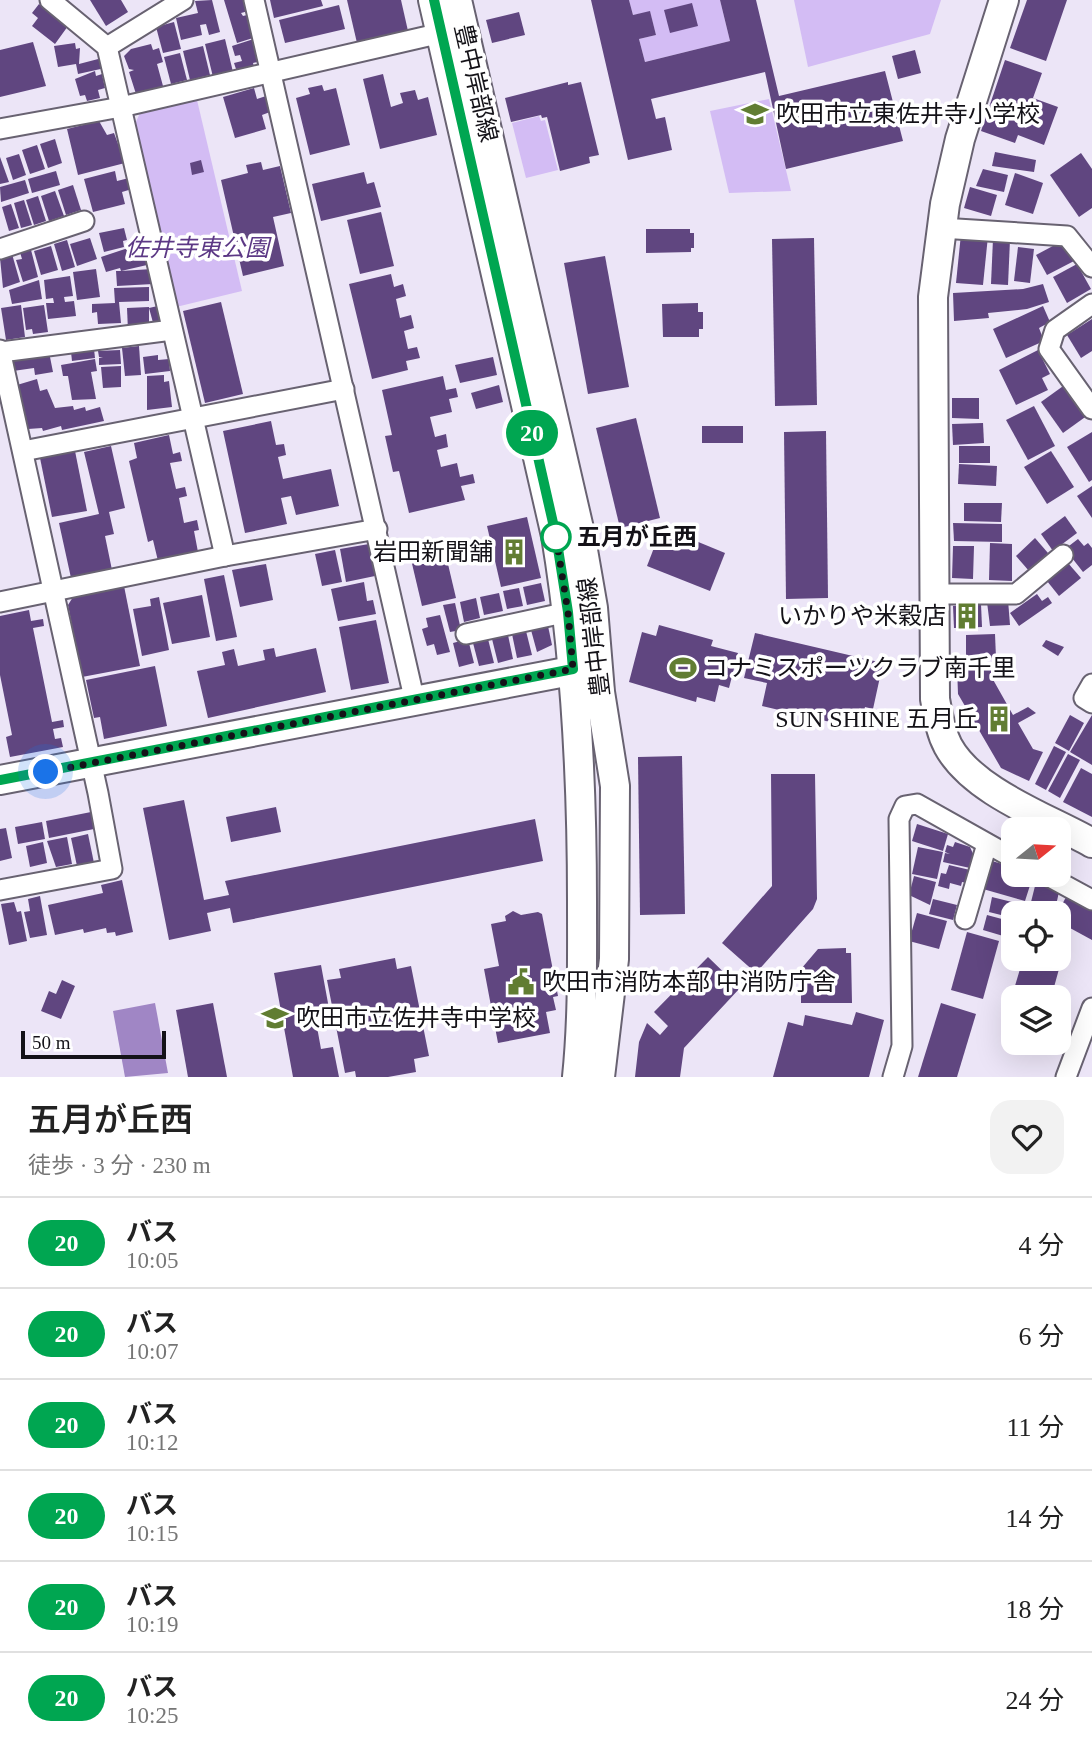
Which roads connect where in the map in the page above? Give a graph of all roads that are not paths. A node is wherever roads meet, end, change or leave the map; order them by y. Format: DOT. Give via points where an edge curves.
graph roads {
  1 [pos="50,0"];
  2 [pos="183,0"];
  3 [pos="254,0"];
  4 [pos="433,0"];
  5 [pos="457,0"];
  6 [pos="1004,0"];
  7 [pos="452,30"];
  8 [pos="107,47"];
  9 [pos="272,73"];
  10 [pos="121,107"];
  11 [pos="0,129"];
  12 [pos="84,221"];
  13 [pos="941,228"];
  14 [pos="0,249"];
  15 [pos="1092,267"];
  16 [pos="1092,304"];
  17 [pos="172,330"];
  18 [pos="0,351"];
  19 [pos="344,389"];
  20 [pos="1092,410"];
  21 [pos="192,418"];
  22 [pos="23,451"];
  23 [pos="377,529"];
  24 [pos="1063,555"];
  25 [pos="225,556"];
  26 [pos="54,592"];
  27 [pos="933,594"];
  28 [pos="0,602"];
  29 [pos="568,612"];
  30 [pos="466,634"];
  31 [pos="586,668"];
  32 [pos="1092,684"];
  33 [pos="415,702"];
  34 [pos="1092,703"];
  35 [pos="92,763"];
  36 [pos="0,780"];
  37 [pos="1092,842"];
  38 [pos="987,844"];
  39 [pos="1001,852"];
  40 [pos="1068,887"];
  41 [pos="0,890"];
  42 [pos="1092,900"];
  43 [pos="965,919"];
  44 [pos="1092,1008"];
  45 [pos="577,1077"];
  46 [pos="600,1077"];
  47 [pos="894,1077"];
  48 [pos="1066,1077"];
  1 -- 8 [label="street"];
  2 -- 8 [label="street"];
  3 -- 9 [label="street"];
  4 -- 7 [label="street, 豊中岸部線"];
  5 -- 7 [label="street, 豊中岸部線"];
  6 -- 13 [label="street" via="960,139"];
  7 -- 9 [label="street"];
  7 -- 29 [label="street, 豊中岸部線"];
  7 -- 31 [label="street, 豊中岸部線" via="580,533"];
  8 -- 10 [label="street"];
  9 -- 10 [label="street"];
  9 -- 19 [label="street"];
  10 -- 11 [label="street"];
  10 -- 17 [label="street"];
  12 -- 14 [label="street"];
  13 -- 15 [label="street" via="1067,236"];
  13 -- 27 [label="street" via="931,351"];
  16 -- 20 [label="street" via="1055,330 1049,349"];
  17 -- 18 [label="street"];
  17 -- 21 [label="street"];
  18 -- 22 [label="street"];
  19 -- 21 [label="street"];
  19 -- 23 [label="street"];
  21 -- 22 [label="street"];
  21 -- 25 [label="street"];
  22 -- 26 [label="street"];
  23 -- 25 [label="street"];
  23 -- 33 [label="street"];
  24 -- 27 [label="street" via="1039,586 1016,594"];
  25 -- 26 [label="street"];
  26 -- 28 [label="street"];
  26 -- 35 [label="street"];
  27 -- 37 [label="street" via="935,699 949,747 988,787"];
  29 -- 30 [label="street"];
  29 -- 31 [label="street, 豊中岸部線"];
  31 -- 33 [label="street"];
  31 -- 45 [label="street, 豊中岸部線"];
  31 -- 46 [label="street, 豊中岸部線" via="615,786 614,959"];
  32 -- 34 [label="street" via="1084,698"];
  33 -- 35 [label="street"];
  35 -- 36 [label="street"];
  35 -- 41 [label="street" via="112,869"];
  38 -- 39 [label="street"];
  38 -- 43 [label="street"];
  38 -- 47 [label="street" via="917,804 905,806 899,819 902,1046"];
  40 -- 42 [label="street"];
  44 -- 48 [label="street"];
}
